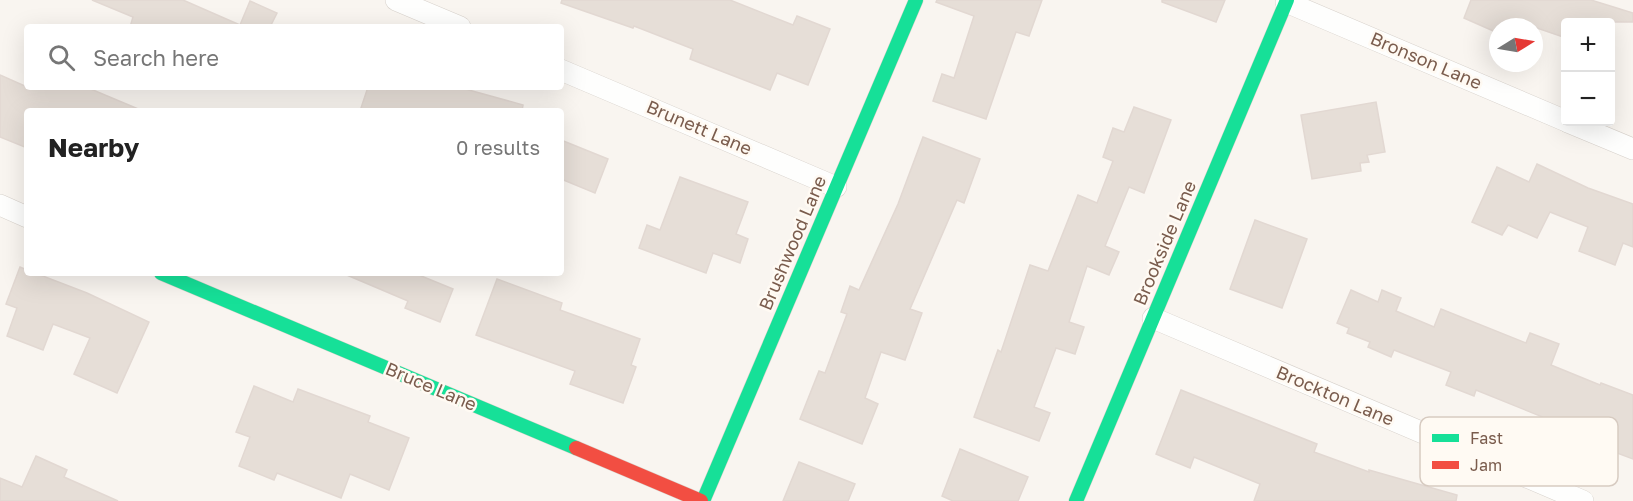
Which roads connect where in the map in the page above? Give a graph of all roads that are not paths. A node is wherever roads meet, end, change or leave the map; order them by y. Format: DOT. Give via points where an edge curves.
graph roads {
  1 [pos="396,0"];
  2 [pos="916,0"];
  3 [pos="1287,1"];
  4 [pos="453,24"];
  5 [pos="564,71"];
  6 [pos="1561,118"];
  7 [pos="1579,126"];
  8 [pos="1633,149"];
  9 [pos="836,187"];
  10 [pos="0,205"];
  11 [pos="24,215"];
  12 [pos="168,276"];
  13 [pos="1153,318"];
  14 [pos="1420,432"];
  15 [pos="1548,486"];
  16 [pos="702,501"];
  17 [pos="1076,501"];
  18 [pos="1583,501"];
  1 -- 4 [label="street"];
  2 -- 9 [label="street, Brushwood Lane"];
  3 -- 6 [label="street, Bronson Lane"];
  3 -- 13 [label="street, Brookside Lane"];
  5 -- 9 [label="street, Brunett Lane"];
  7 -- 8 [label="street, Bronson Lane"];
  9 -- 16 [label="street, Brushwood Lane"];
  10 -- 11 [label="street"];
  12 -- 16 [label="street, Bruce Lane"];
  13 -- 14 [label="street, Brockton Lane"];
  13 -- 17 [label="street, Brookside Lane"];
  15 -- 18 [label="street, Brockton Lane"];
}
